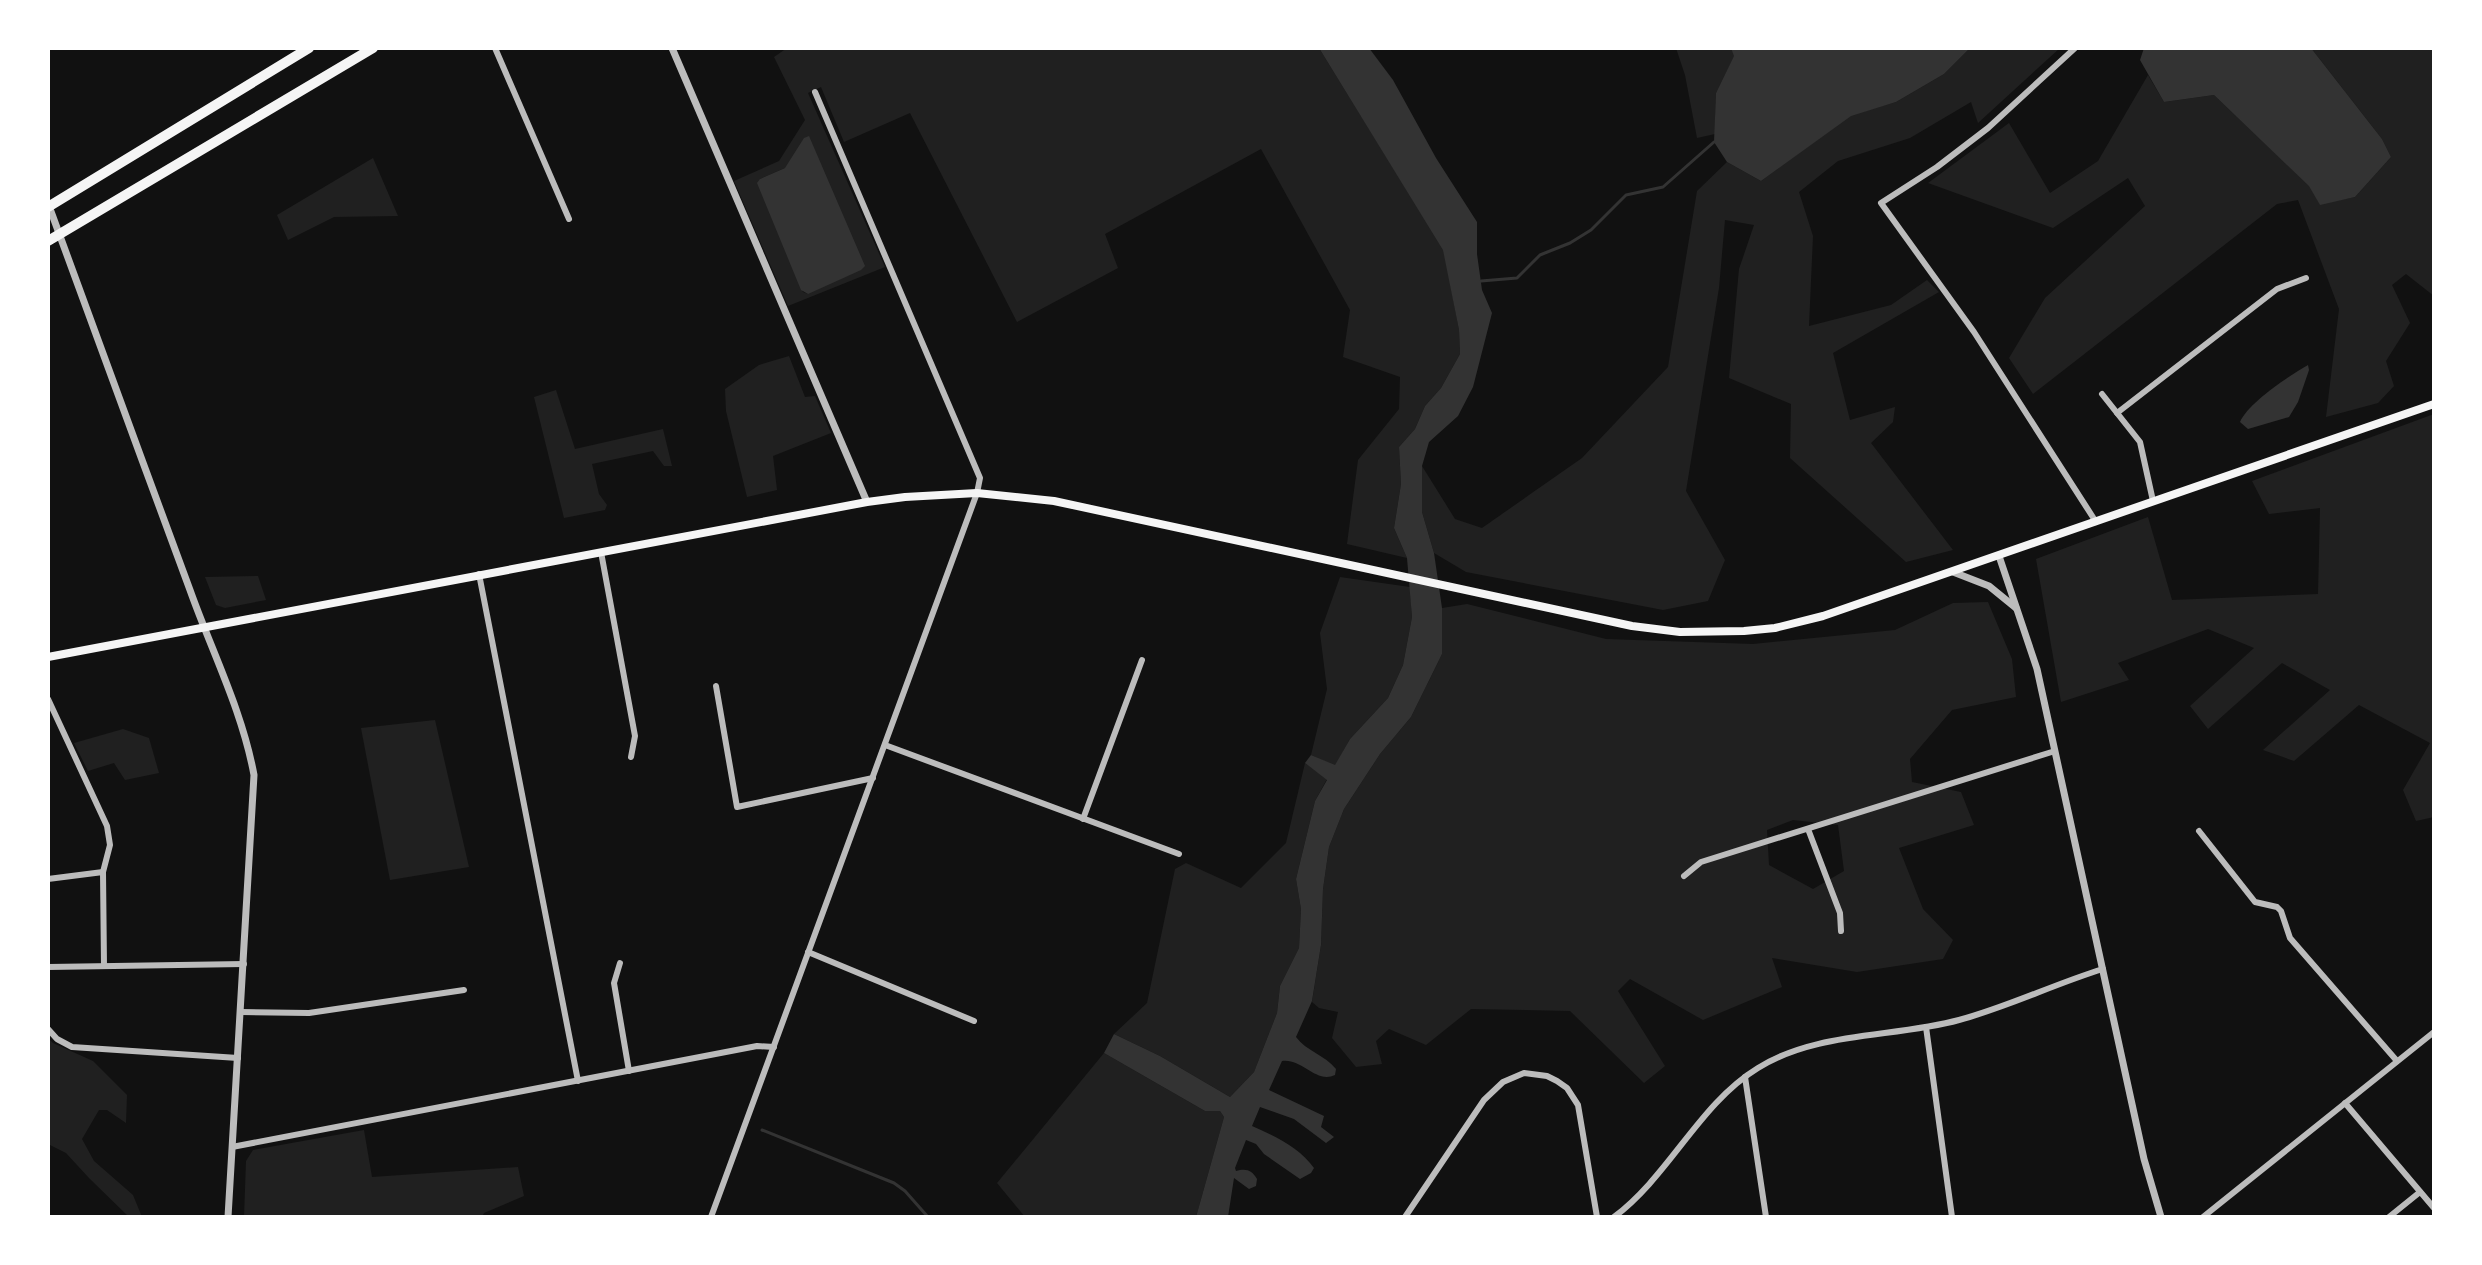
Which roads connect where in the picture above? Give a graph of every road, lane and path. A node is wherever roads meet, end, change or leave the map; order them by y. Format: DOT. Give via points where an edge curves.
graph roads {
  1 [pos="309,48"];
  2 [pos="373,48"];
  3 [pos="495,48"];
  4 [pos="672,48"];
  5 [pos="2075,48"];
  6 [pos="815,92"];
  7 [pos="48,205"];
  8 [pos="569,219"];
  9 [pos="60,234"];
  10 [pos="48,241"];
  11 [pos="2306,278"];
  12 [pos="2102,394"];
  13 [pos="2434,404"];
  14 [pos="2117,413"];
  15 [pos="977,493"];
  16 [pos="2153,501"];
  17 [pos="867,502"];
  18 [pos="2096,522"];
  19 [pos="601,552"];
  20 [pos="1999,556"];
  21 [pos="1953,572"];
  22 [pos="479,574"];
  23 [pos="2019,611"];
  24 [pos="204,628"];
  25 [pos="48,657"];
  26 [pos="1142,660"];
  27 [pos="716,686"];
  28 [pos="48,699"];
  29 [pos="885,745"];
  30 [pos="2055,751"];
  31 [pos="631,757"];
  32 [pos="873,778"];
  33 [pos="1083,819"];
  34 [pos="1808,829"];
  35 [pos="2199,831"];
  36 [pos="1179,854"];
  37 [pos="103,872"];
  38 [pos="1684,876"];
  39 [pos="48,879"];
  40 [pos="1841,931"];
  41 [pos="808,952"];
  42 [pos="620,963"];
  43 [pos="244,964"];
  44 [pos="104,966"];
  45 [pos="48,967"];
  46 [pos="2103,969"];
  47 [pos="464,990"];
  48 [pos="241,1012"];
  49 [pos="974,1021"];
  50 [pos="1926,1027"];
  51 [pos="48,1029"];
  52 [pos="2434,1032"];
  53 [pos="774,1047"];
  54 [pos="238,1058"];
  55 [pos="2397,1061"];
  56 [pos="629,1071"];
  57 [pos="1745,1077"];
  58 [pos="578,1081"];
  59 [pos="2345,1103"];
  60 [pos="232,1147"];
  61 [pos="2420,1192"];
  62 [pos="2434,1208"];
  63 [pos="228,1217"];
  64 [pos="711,1217"];
  65 [pos="1405,1217"];
  66 [pos="1597,1217"];
  67 [pos="1614,1217"];
  68 [pos="1766,1217"];
  69 [pos="1952,1217"];
  70 [pos="2161,1217"];
  71 [pos="2203,1217"];
  72 [pos="2389,1217"];
  1 -- 7 [label="highway"];
  2 -- 9 [label="highway"];
  3 -- 8 [label="street"];
  4 -- 17 [label="street"];
  5 -- 18 [label="street" via="1971,142 1881,203 1986,351"];
  6 -- 15 [label="street" via="980,478"];
  7 -- 9 [label="street"];
  9 -- 10 [label="highway"];
  9 -- 24 [label="street"];
  11 -- 14 [label="street" via="2277,289"];
  12 -- 14 [label="street"];
  13 -- 16 [label="main road"];
  14 -- 16 [label="street" via="2140,442"];
  15 -- 17 [label="main road"];
  15 -- 21 [label="main road" via="1076,505 1632,626 1705,633 1775,628"];
  15 -- 29 [label="street"];
  16 -- 18 [label="main road"];
  17 -- 19 [label="main road"];
  18 -- 20 [label="main road"];
  19 -- 22 [label="main road"];
  19 -- 31 [label="street" via="635,736"];
  20 -- 21 [label="main road"];
  20 -- 23 [label="street"];
  21 -- 23 [label="street" via="1989,586"];
  22 -- 24 [label="main road"];
  22 -- 58 [label="street"];
  23 -- 30 [label="street"];
  24 -- 25 [label="main road"];
  24 -- 43 [label="street" via="233,699 254,775"];
  26 -- 33 [label="street"];
  27 -- 32 [label="street" via="737,807"];
  28 -- 37 [label="street" via="107,826 110,845"];
  29 -- 32 [label="street"];
  29 -- 33 [label="street"];
  30 -- 34 [label="street"];
  30 -- 46 [label="street"];
  32 -- 41 [label="street"];
  33 -- 36 [label="street"];
  34 -- 38 [label="street" via="1701,862"];
  34 -- 40 [label="street" via="1840,913"];
  35 -- 55 [label="street" via="2255,902 2281,911 2290,938"];
  37 -- 39 [label="street"];
  37 -- 44 [label="street"];
  41 -- 49 [label="street"];
  41 -- 53 [label="street"];
  42 -- 56 [label="street" via="614,983"];
  43 -- 44 [label="street"];
  43 -- 48 [label="street"];
  44 -- 45 [label="street"];
  46 -- 50 [label="street"];
  46 -- 70 [label="street"];
  47 -- 48 [label="street" via="309,1013"];
  48 -- 54 [label="street"];
  50 -- 57 [label="street" via="1797,1051"];
  50 -- 69 [label="street"];
  51 -- 54 [label="street" via="72,1047"];
  52 -- 55 [label="street"];
  53 -- 56 [label="street"];
  53 -- 64 [label="street"];
  54 -- 60 [label="street"];
  55 -- 59 [label="street"];
  56 -- 58 [label="street"];
  57 -- 67 [label="street" via="1647,1190"];
  57 -- 68 [label="street"];
  58 -- 60 [label="street"];
  59 -- 61 [label="street"];
  59 -- 71 [label="street"];
  60 -- 63 [label="street"];
  61 -- 62 [label="street"];
  61 -- 72 [label="street"];
  65 -- 66 [label="street" via="1484,1100 1503,1082 1524,1073 1557,1081 1578,1105"];
}
